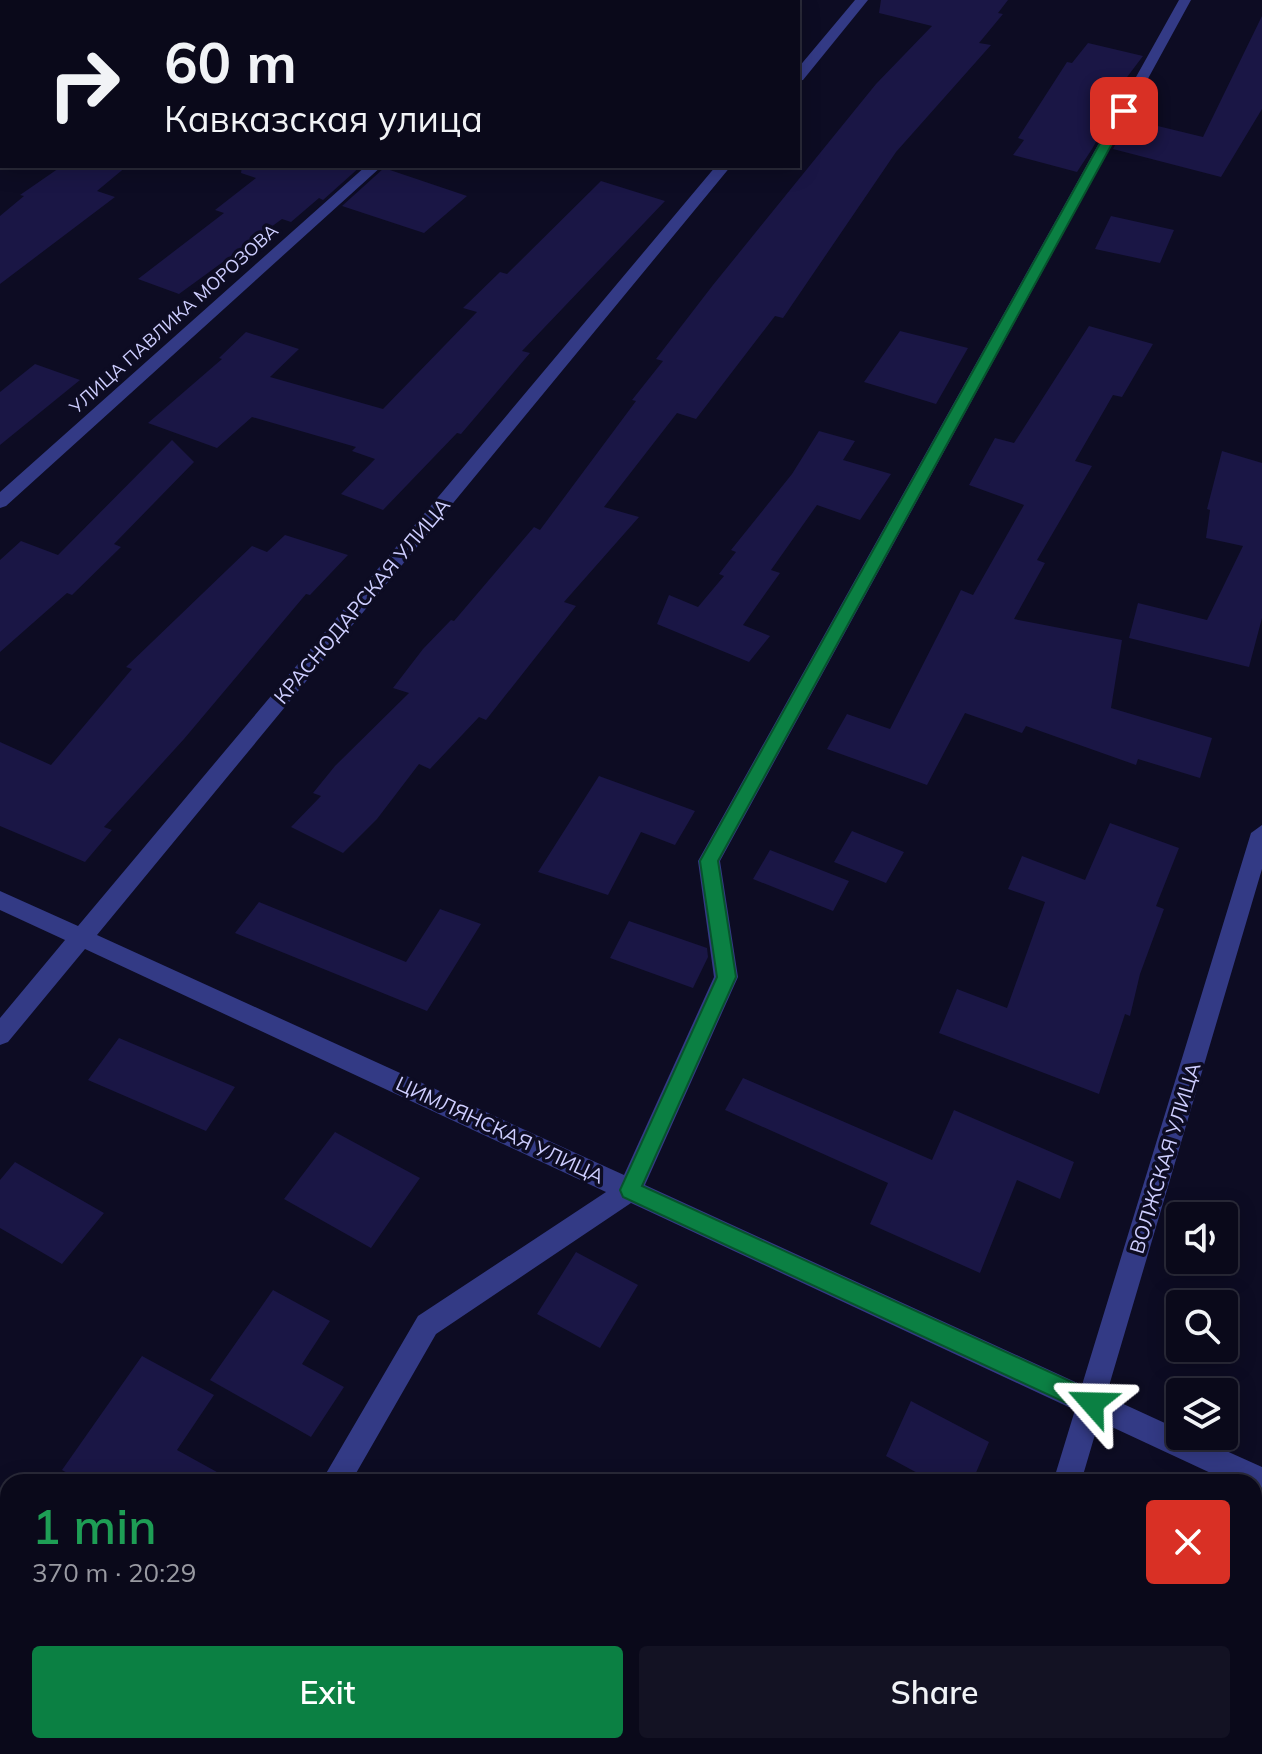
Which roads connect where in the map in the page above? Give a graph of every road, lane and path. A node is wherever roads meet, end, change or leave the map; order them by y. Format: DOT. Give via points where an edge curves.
graph roads {
  1 [pos="862,0"];
  2 [pos="1185,0"];
  3 [pos="800,75"];
  4 [pos="373,168"];
  5 [pos="722,168"];
  6 [pos="0,502"];
  7 [pos="1262,833"];
  8 [pos="0,900"];
  9 [pos="82,938"];
  10 [pos="0,1035"];
  11 [pos="630,1190"];
  12 [pos="1092,1403"];
  13 [pos="340,1474"];
  14 [pos="1070,1474"];
  15 [pos="1245,1474"];
  1 -- 3 [label="street"];
  2 -- 11 [label="street" via="709,861 726,977"];
  4 -- 6 [label="street, УЛИЦА ПАВЛИКА МОРОЗОВА"];
  5 -- 9 [label="street, КРАСНОДАРСКАЯ УЛИЦА"];
  7 -- 12 [label="street, ВОЛЖСКАЯ УЛИЦА"];
  8 -- 9 [label="street, ЦИМЛЯНСКАЯ УЛИЦА"];
  9 -- 10 [label="street, КРАСНОДАРСКАЯ УЛИЦА"];
  9 -- 11 [label="street, ЦИМЛЯНСКАЯ УЛИЦА"];
  11 -- 12 [label="street, ЦИМЛЯНСКАЯ УЛИЦА"];
  11 -- 13 [label="street" via="427,1325"];
  12 -- 14 [label="street, ВОЛЖСКАЯ УЛИЦА"];
  12 -- 15 [label="street, ЦИМЛЯНСКАЯ УЛИЦА"];
}
